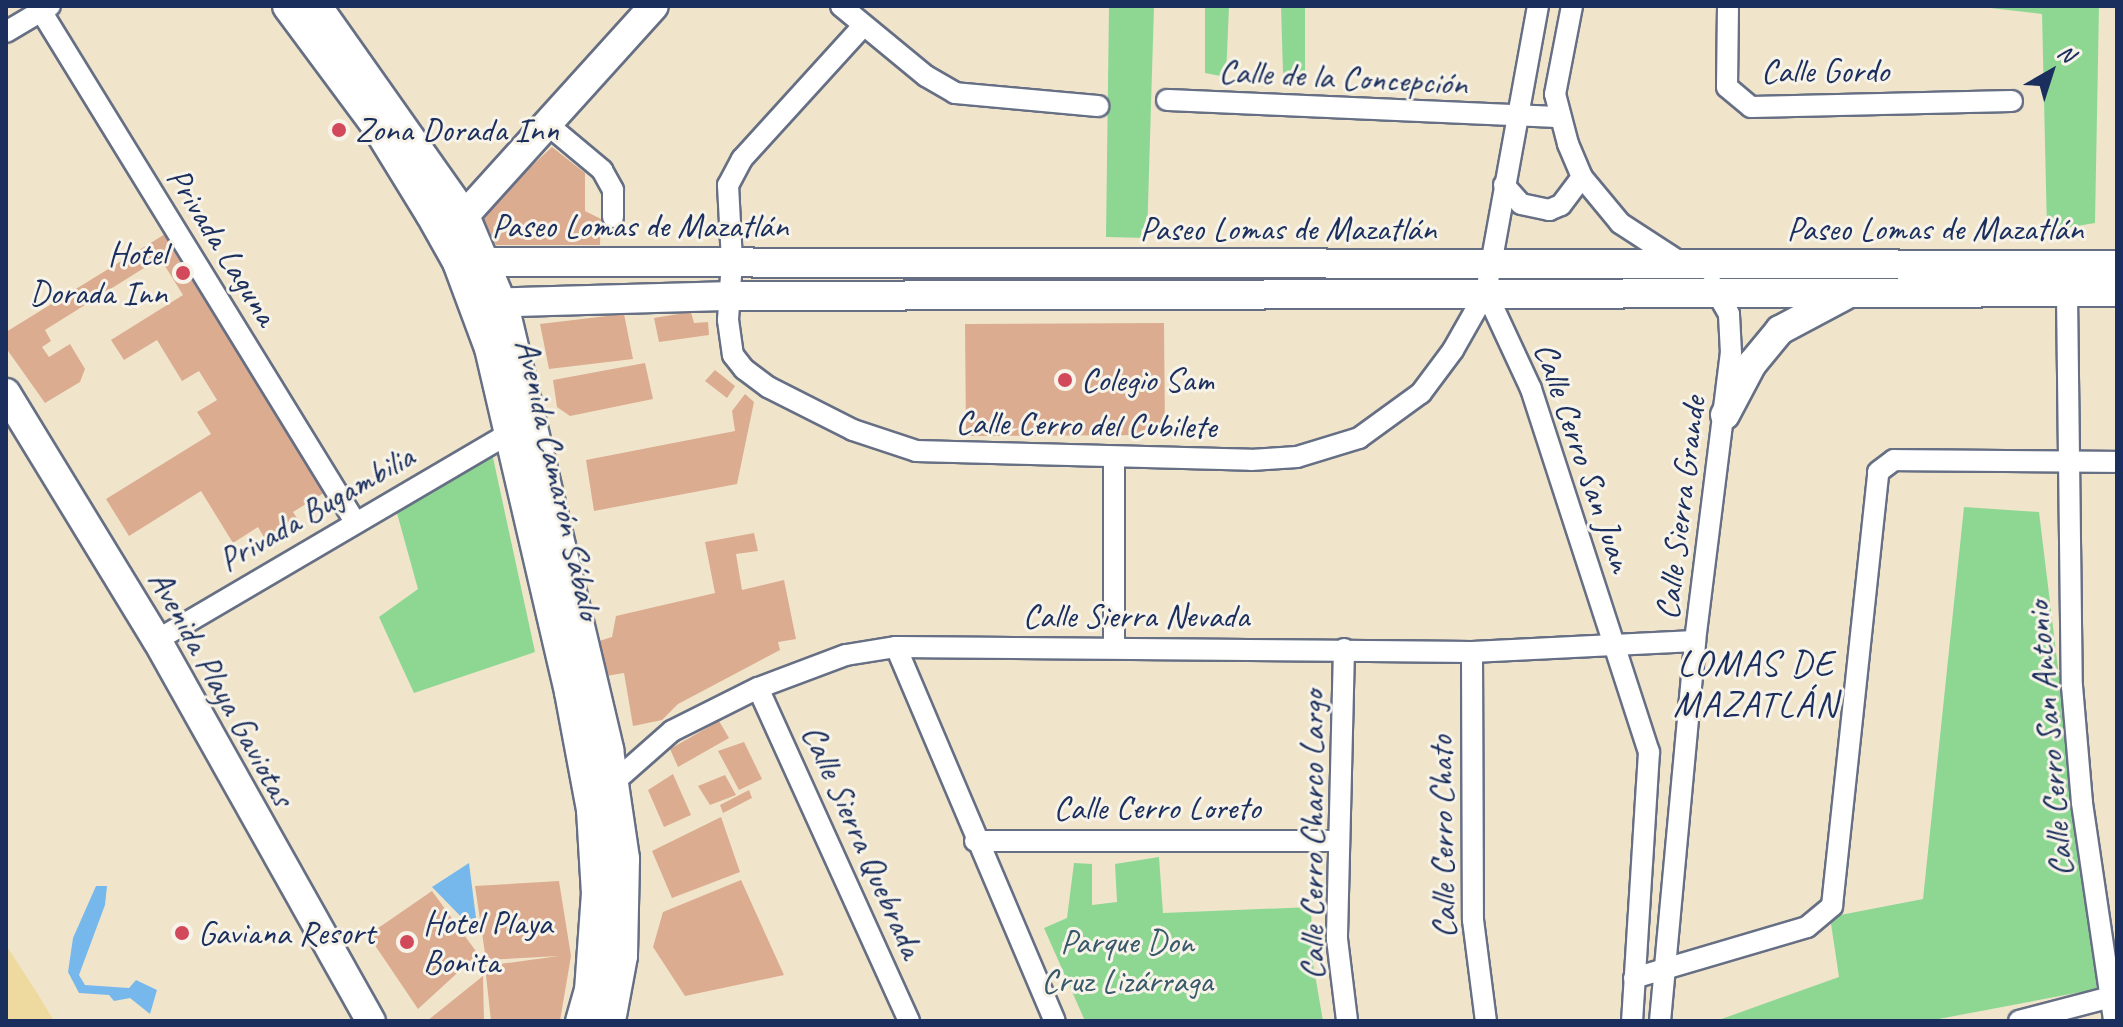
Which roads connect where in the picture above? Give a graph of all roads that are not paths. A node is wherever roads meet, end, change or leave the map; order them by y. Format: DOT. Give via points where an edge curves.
graph roads {
  1 [pos="288,6"];
  2 [pos="654,6"];
  3 [pos="841,6"];
  4 [pos="1538,6"];
  5 [pos="1572,6"];
  6 [pos="1728,6"];
  7 [pos="43,8"];
  8 [pos="325,10"];
  9 [pos="863,26"];
  10 [pos="6,32"];
  11 [pos="1167,100"];
  12 [pos="2012,101"];
  13 [pos="1098,106"];
  14 [pos="1559,117"];
  15 [pos="1516,118"];
  16 [pos="547,124"];
  17 [pos="1582,177"];
  18 [pos="1504,185"];
  19 [pos="464,216"];
  20 [pos="613,217"];
  21 [pos="732,261"];
  22 [pos="472,262"];
  23 [pos="2117,265"];
  24 [pos="1687,266"];
  25 [pos="1487,279"];
  26 [pos="1718,291"];
  27 [pos="1856,291"];
  28 [pos="2117,292"];
  29 [pos="2067,294"];
  30 [pos="728,296"];
  31 [pos="488,302"];
  32 [pos="6,393"];
  33 [pos="1725,415"];
  34 [pos="510,433"];
  35 [pos="2066,456"];
  36 [pos="1114,457"];
  37 [pos="2117,462"];
  38 [pos="354,520"];
  39 [pos="157,640"];
  40 [pos="1695,641"];
  41 [pos="1614,646"];
  42 [pos="896,647"];
  43 [pos="1114,647"];
  44 [pos="1344,649"];
  45 [pos="1472,652"];
  46 [pos="758,688"];
  47 [pos="613,783"];
  48 [pos="975,841"];
  49 [pos="1339,841"];
  50 [pos="1662,971"];
  51 [pos="1634,978"];
  52 [pos="2107,998"];
  53 [pos="371,1021"];
  54 [pos="581,1021"];
  55 [pos="610,1021"];
  56 [pos="909,1021"];
  57 [pos="1055,1021"];
  58 [pos="1347,1021"];
  59 [pos="1486,1021"];
  60 [pos="1632,1021"];
  61 [pos="1660,1021"];
  62 [pos="2019,1021"];
  63 [pos="2114,1021"];
  1 -- 22 [label="main road, Avenida Camarón Sábalo"];
  2 -- 16 [label="street"];
  3 -- 9 [label="street"];
  4 -- 15 [label="street"];
  5 -- 14 [label="street" via="1559,65"];
  6 -- 12 [label="street, Calle Gordo" via="1727,87 1751,107"];
  7 -- 10 [label="street"];
  7 -- 38 [label="street, Privada Laguna"];
  8 -- 19 [label="main road, Avenida Camarón Sábalo"];
  9 -- 13 [label="street" via="955,93"];
  9 -- 21 [label="street, Calle Cerro del Cubilete" via="732,174"];
  11 -- 15 [label="street, Calle de la Concepción"];
  14 -- 15 [label="street"];
  14 -- 17 [label="street"];
  15 -- 18 [label="street"];
  16 -- 19 [label="street"];
  16 -- 20 [label="street" via="602,170 613,190"];
  17 -- 18 [label="street" via="1561,205 1549,210 1521,204"];
  17 -- 24 [label="street" via="1620,223"];
  18 -- 25 [label="street"];
  19 -- 22 [label="main road, Avenida Camarón Sábalo"];
  21 -- 22 [label="street, Paseo Lomas de Mazatlán"];
  21 -- 25 [label="street, Paseo Lomas de Mazatlán"];
  21 -- 30 [label="street, Calle Cerro del Cubilete"];
  22 -- 31 [label="main road, Avenida Camarón Sábalo"];
  23 -- 24 [label="street, Paseo Lomas de Mazatlán"];
  24 -- 25 [label="street, Paseo Lomas de Mazatlán"];
  24 -- 26 [label="street"];
  25 -- 26 [label="street, Paseo Lomas de Mazatlán"];
  25 -- 30 [label="street, Paseo Lomas de Mazatlán"];
  25 -- 36 [label="street, Calle Cerro del Cubilete" via="1421,393 1359,438 1297,457"];
  25 -- 41 [label="street, Calle Cerro San Juan" via="1531,389"];
  26 -- 27 [label="street, Paseo Lomas de Mazatlán"];
  26 -- 33 [label="street, Calle Sierra Grande" via="1729,314"];
  27 -- 29 [label="street, Paseo Lomas de Mazatlán"];
  27 -- 33 [label="street" via="1804,313 1780,330 1752,364"];
  28 -- 29 [label="street, Paseo Lomas de Mazatlán"];
  29 -- 35 [label="street, Calle Cerro San Antonio"];
  30 -- 31 [label="street, Paseo Lomas de Mazatlán"];
  30 -- 36 [label="street, Calle Cerro del Cubilete" via="733,355 744,369 768,387 884,445 950,454"];
  31 -- 34 [label="main road, Avenida Camarón Sábalo"];
  31 -- 47 [label="main road, Avenida Camarón Sábalo" via="601,711"];
  32 -- 39 [label="street, Avenida Playa Gaviotas"];
  33 -- 40 [label="street, Calle Sierra Grande"];
  34 -- 38 [label="street, Privada Bugambilia"];
  34 -- 54 [label="main road, Avenida Camarón Sábalo" via="592,810 597,893 590,990"];
  35 -- 37 [label="street"];
  35 -- 50 [label="street" via="1894,460 1878,472 1832,906 1807,927"];
  35 -- 52 [label="street, Calle Cerro San Antonio" via="2072,686"];
  36 -- 43 [label="street"];
  38 -- 39 [label="street, Privada Bugambilia"];
  39 -- 53 [label="street, Avenida Playa Gaviotas"];
  40 -- 41 [label="street, Calle Sierra Nevada"];
  40 -- 50 [label="street, Calle Sierra Grande"];
  41 -- 45 [label="street, Calle Sierra Nevada"];
  41 -- 51 [label="street, Calle Sierra Grande" via="1649,752 1651,778"];
  42 -- 43 [label="street, Calle Sierra Nevada"];
  42 -- 46 [label="street, Calle Sierra Nevada" via="846,655"];
  42 -- 48 [label="street"];
  43 -- 44 [label="street, Calle Sierra Nevada"];
  44 -- 45 [label="street, Calle Sierra Nevada"];
  44 -- 49 [label="street, Calle Cerro Charco Largo"];
  45 -- 59 [label="street, Calle Cerro Chato" via="1473,920"];
  46 -- 47 [label="street, Calle Sierra Nevada" via="672,731"];
  46 -- 56 [label="street, Calle Sierra Quebrada"];
  47 -- 55 [label="main road, Avenida Camarón Sábalo" via="624,859 622,956"];
  48 -- 49 [label="street, Calle Cerro Loreto"];
  48 -- 57 [label="street"];
  49 -- 58 [label="street, Calle Cerro Charco Largo" via="1337,939"];
  50 -- 51 [label="street"];
  50 -- 61 [label="street, Calle Sierra Grande"];
  51 -- 60 [label="street, Calle Sierra Grande"];
  52 -- 62 [label="street"];
  52 -- 63 [label="street, Calle Cerro San Antonio"];
}
